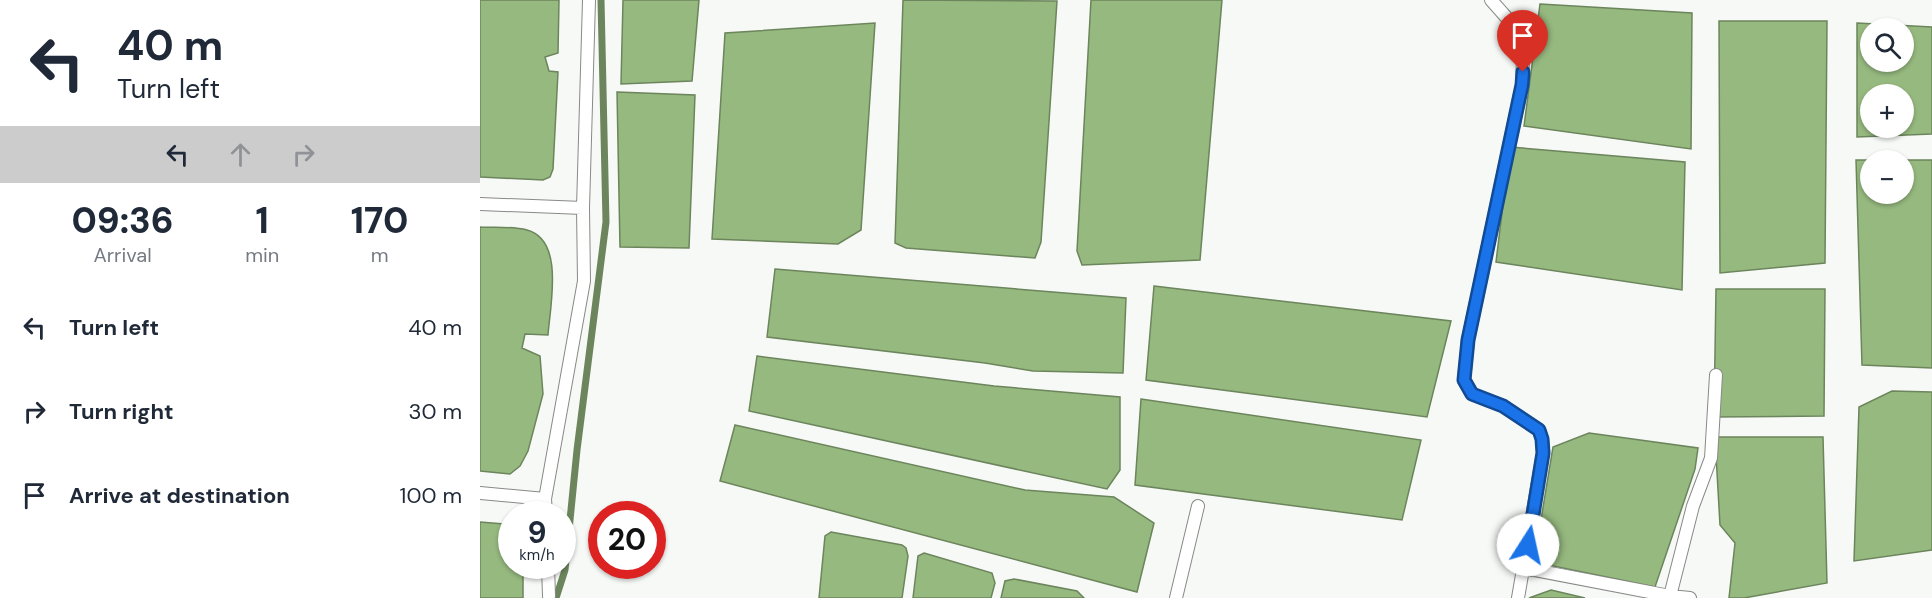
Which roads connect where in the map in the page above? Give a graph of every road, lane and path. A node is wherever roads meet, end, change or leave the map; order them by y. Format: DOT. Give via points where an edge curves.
graph roads {
  1 [pos="589,0"];
  2 [pos="1491,0"];
  3 [pos="480,204"];
  4 [pos="583,208"];
  5 [pos="1716,375"];
  6 [pos="480,493"];
  7 [pos="545,499"];
  8 [pos="1198,506"];
  9 [pos="1524,568"];
  10 [pos="549,579"];
  11 [pos="1670,596"];
  12 [pos="551,597"];
  13 [pos="1176,598"];
  14 [pos="1518,598"];
  15 [pos="1690,598"];
  1 -- 4 [label="lane"];
  2 -- 9 [label="lane" via="1507,18 1523,58 1522,85 1468,340 1464,380 1472,394 1503,406 1539,430 1542,439"];
  3 -- 4 [label="lane"];
  4 -- 7 [label="lane" via="584,281"];
  5 -- 11 [label="lane" via="1712,458 1693,506"];
  6 -- 7 [label="lane"];
  8 -- 13 [label="lane"];
  9 -- 11 [label="lane"];
  9 -- 14 [label="lane"];
  10 -- 12 [label="lane"];
  11 -- 15 [label="lane"];
}
